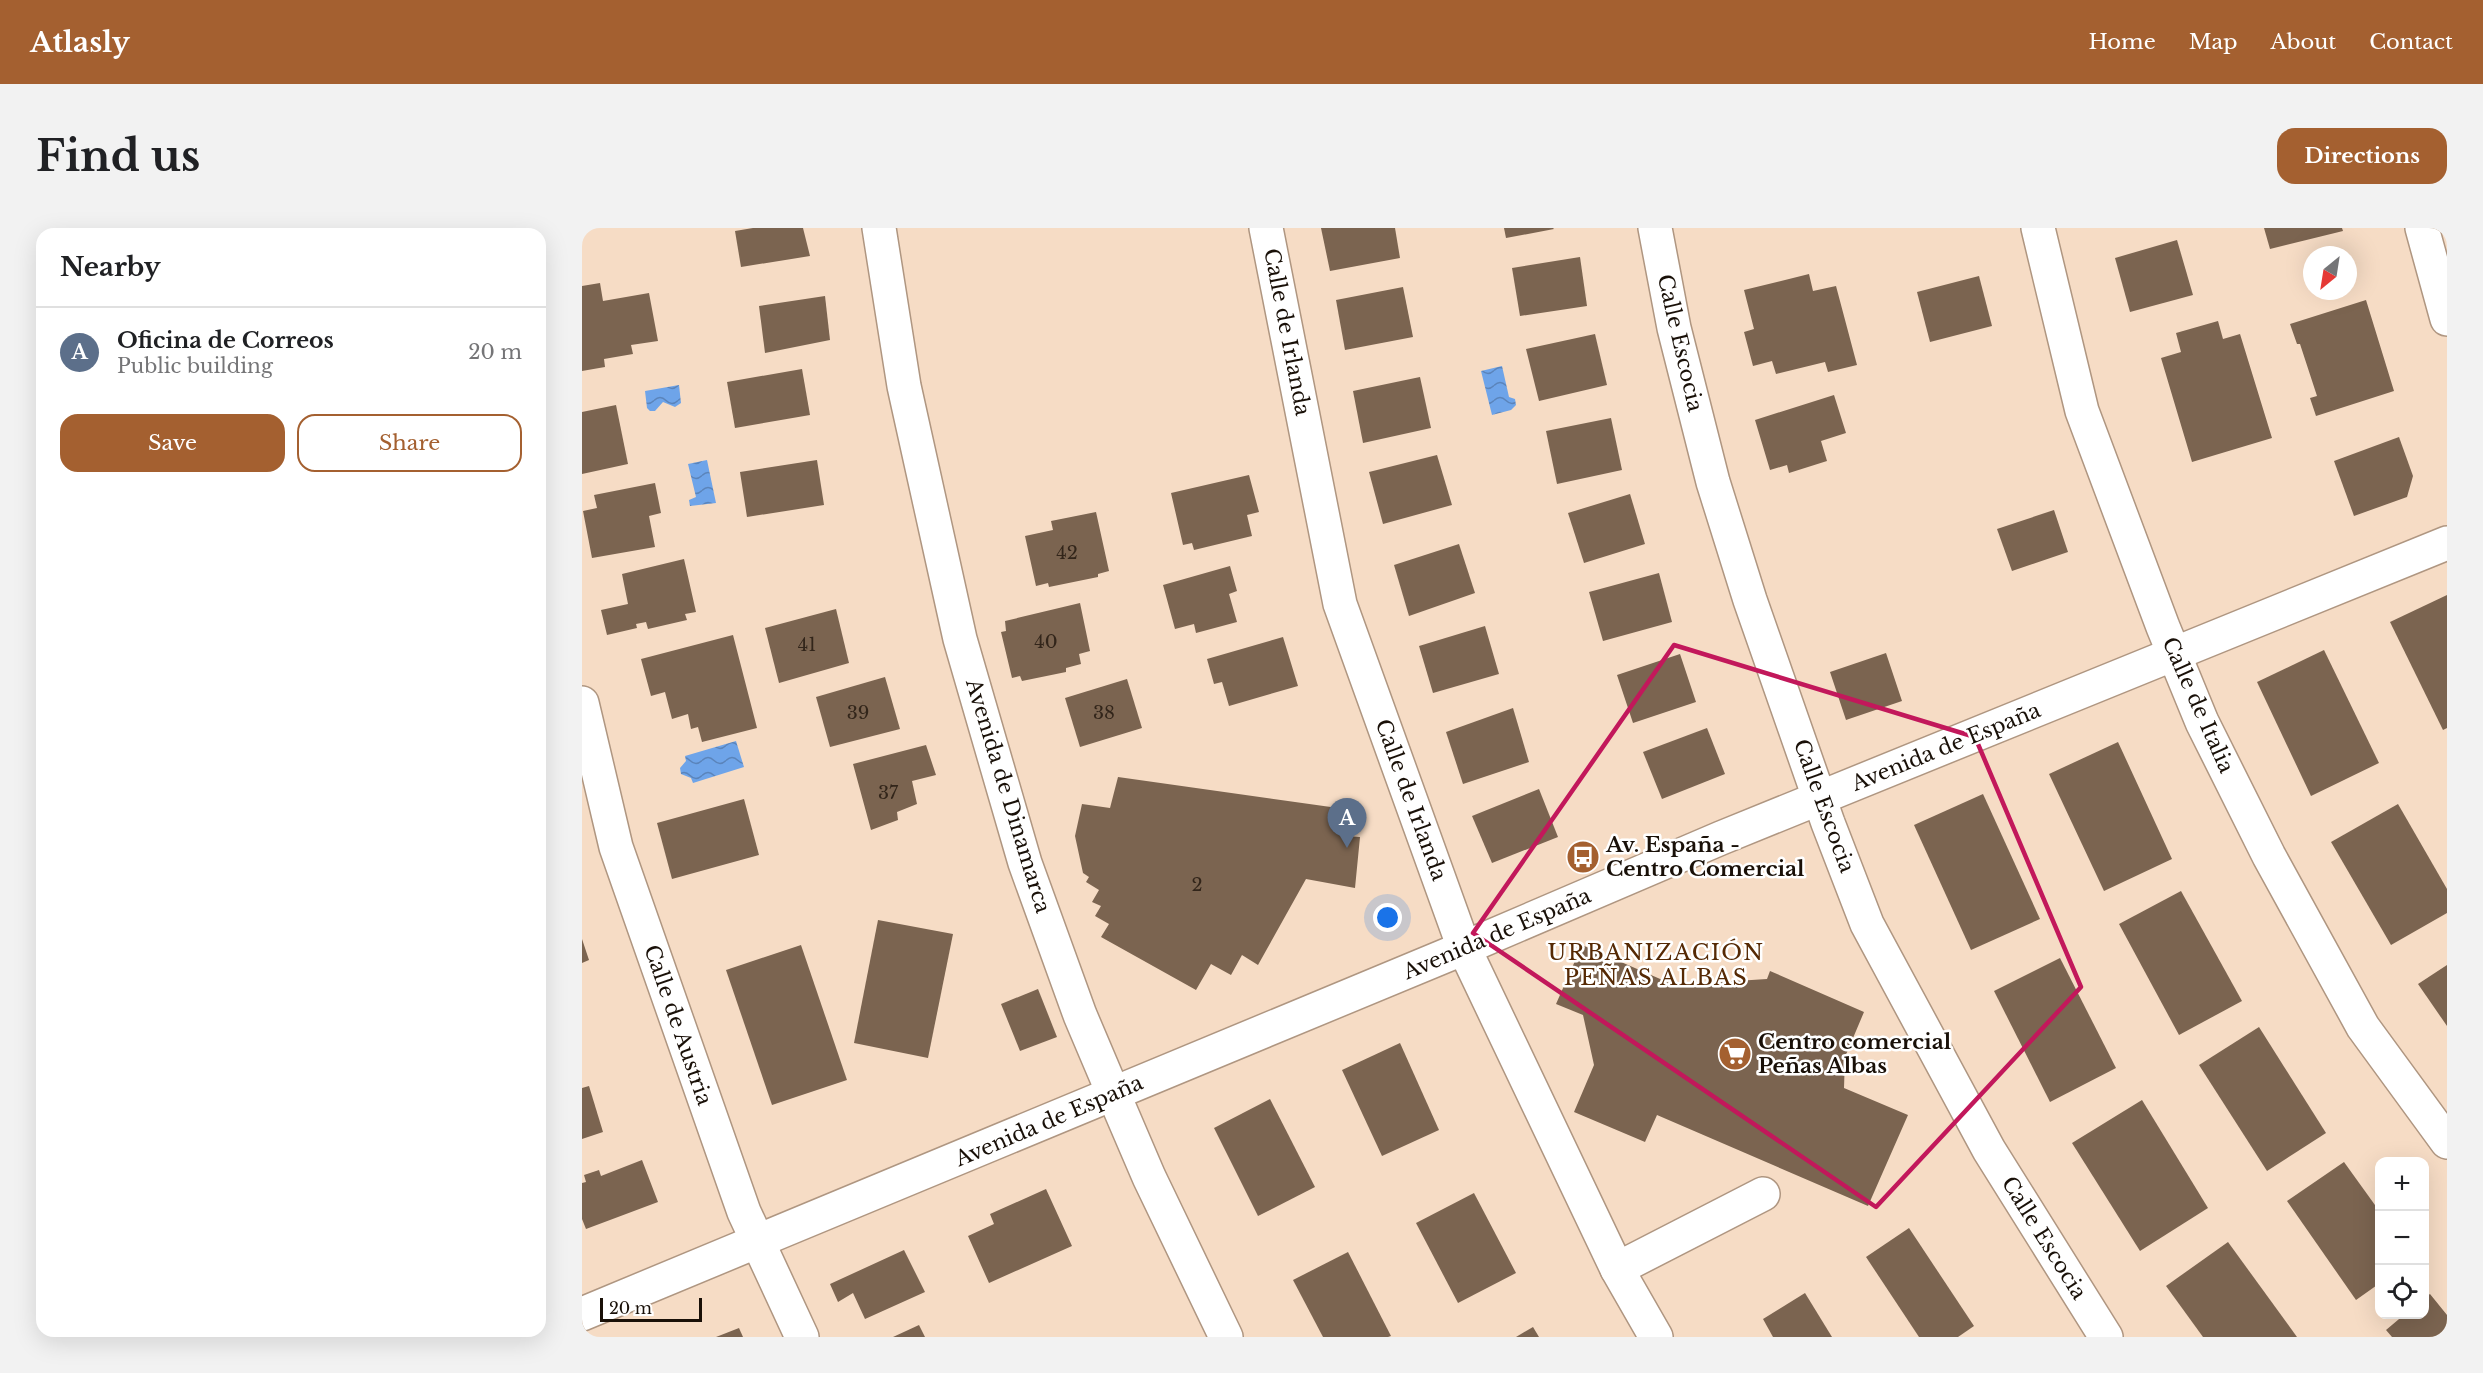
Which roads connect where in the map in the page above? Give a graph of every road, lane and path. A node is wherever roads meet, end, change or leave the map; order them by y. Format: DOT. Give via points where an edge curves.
graph roads {
  1 [pos="879,228"];
  2 [pos="1266,228"];
  3 [pos="1655,228"];
  4 [pos="2038,228"];
  5 [pos="2422,228"];
  6 [pos="2447,319"];
  7 [pos="2447,543"];
  8 [pos="2174,653"];
  9 [pos="582,703"];
  10 [pos="1820,798"];
  11 [pos="1464,948"];
  12 [pos="1113,1094"];
  13 [pos="2447,1142"];
  14 [pos="1763,1194"];
  15 [pos="758,1242"];
  16 [pos="1617,1269"];
  17 [pos="582,1314"];
  18 [pos="802,1337"];
  19 [pos="1226,1337"];
  20 [pos="1656,1337"];
  21 [pos="2106,1337"];
  1 -- 12 [label="street, Avenida de Dinamarca" via="904,386 960,639 1025,863"];
  2 -- 11 [label="street, Calle de Irlanda" via="1340,604"];
  3 -- 10 [label="street, Calle Escocia" via="1674,328 1713,482"];
  4 -- 8 [label="street, Calle de Italia" via="2082,411"];
  5 -- 6 [label="street"];
  7 -- 8 [label="street, Avenida de España"];
  8 -- 10 [label="street, Avenida de España"];
  8 -- 13 [label="street, Calle de Italia" via="2202,723 2269,856 2363,1027"];
  9 -- 15 [label="street, Calle de Austria" via="616,848"];
  10 -- 11 [label="street, Avenida de España"];
  10 -- 21 [label="street, Calle Escocia" via="1873,934 1989,1150"];
  11 -- 12 [label="street, Avenida de España"];
  11 -- 16 [label="street, Calle de Irlanda"];
  12 -- 15 [label="street, Avenida de España"];
  12 -- 19 [label="street, Avenida de Dinamarca"];
  14 -- 16 [label="street"];
  15 -- 17 [label="street, Avenida de España"];
  15 -- 18 [label="street, Calle de Austria"];
  16 -- 20 [label="street, Calle de Irlanda"];
}
